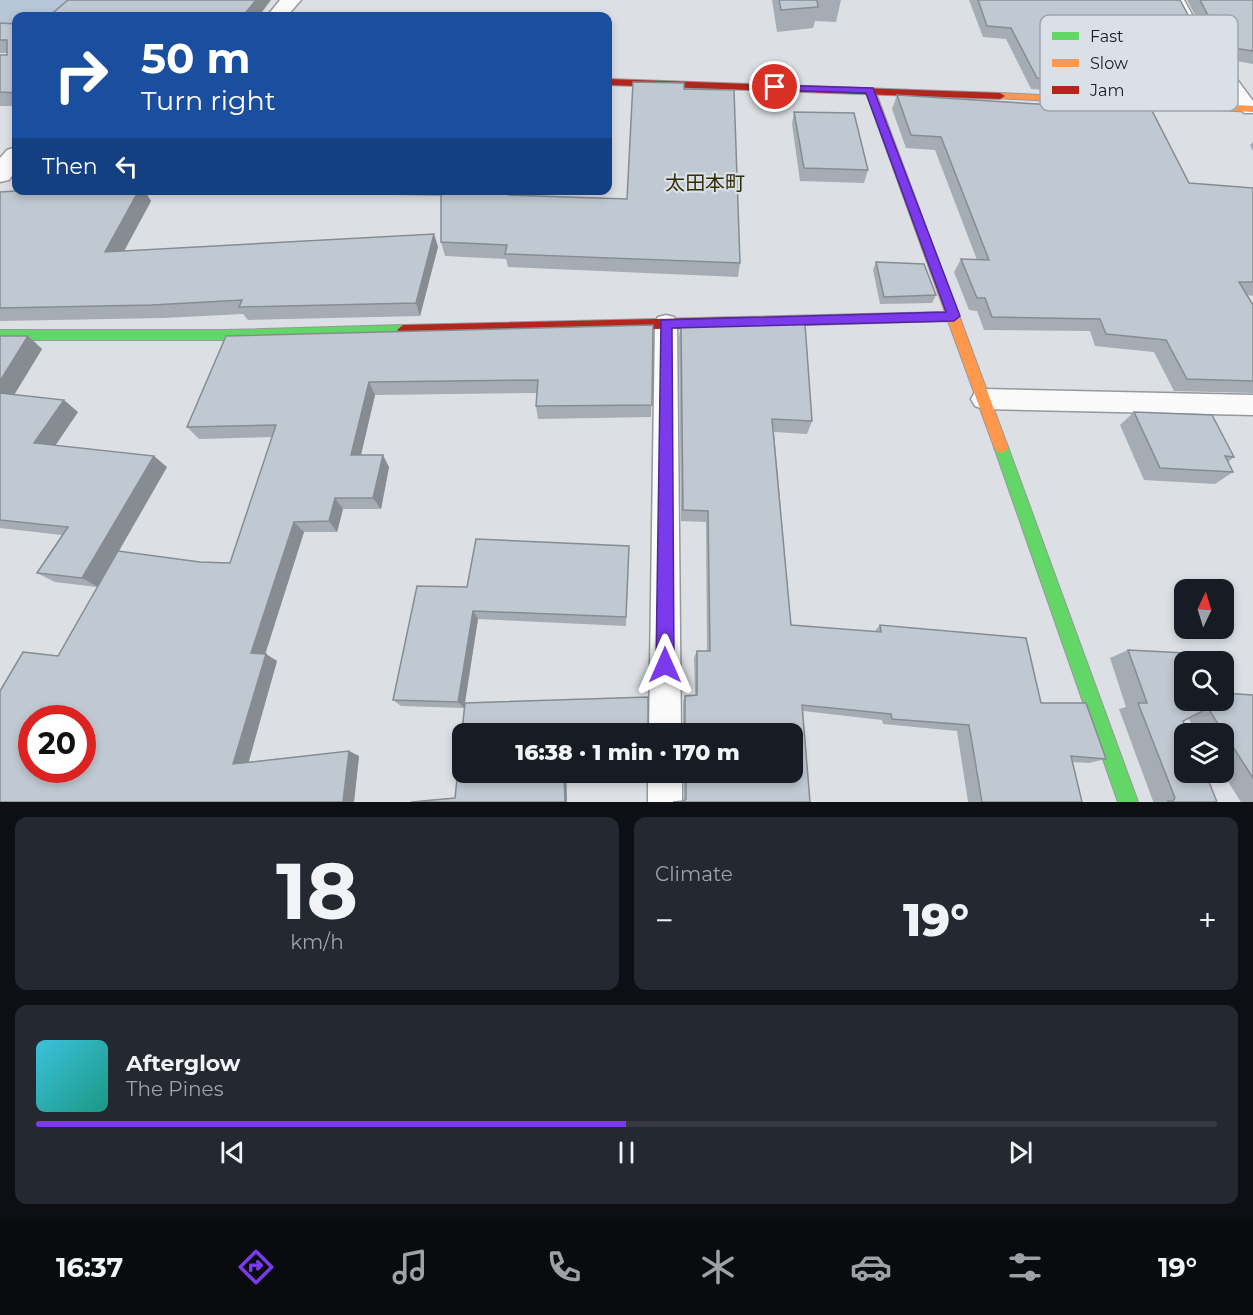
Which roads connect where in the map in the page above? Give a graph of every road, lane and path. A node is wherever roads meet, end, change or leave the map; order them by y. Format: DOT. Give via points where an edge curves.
graph roads {
  1 [pos="291,0"];
  2 [pos="1177,0"];
  3 [pos="280,12"];
  4 [pos="1185,15"];
  5 [pos="612,82"];
  6 [pos="870,90"];
  7 [pos="1238,90"];
  8 [pos="1040,98"];
  9 [pos="1252,109"];
  10 [pos="12,160"];
  11 [pos="0,174"];
  12 [pos="954,316"];
  13 [pos="666,323"];
  14 [pos="0,335"];
  15 [pos="983,399"];
  16 [pos="1253,405"];
  17 [pos="665,723"];
  18 [pos="665,783"];
  19 [pos="665,802"];
  20 [pos="1128,802"];
  1 -- 3 [label="street"];
  2 -- 4 [label="lane"];
  5 -- 6 [label="street"];
  6 -- 8 [label="street"];
  6 -- 12 [label="street"];
  7 -- 9 [label="lane"];
  10 -- 11 [label="street"];
  12 -- 13 [label="street"];
  12 -- 15 [label="street"];
  13 -- 14 [label="street" via="225,335"];
  13 -- 17 [label="lane"];
  15 -- 16 [label="lane"];
  15 -- 20 [label="street"];
  18 -- 19 [label="lane"];
}
